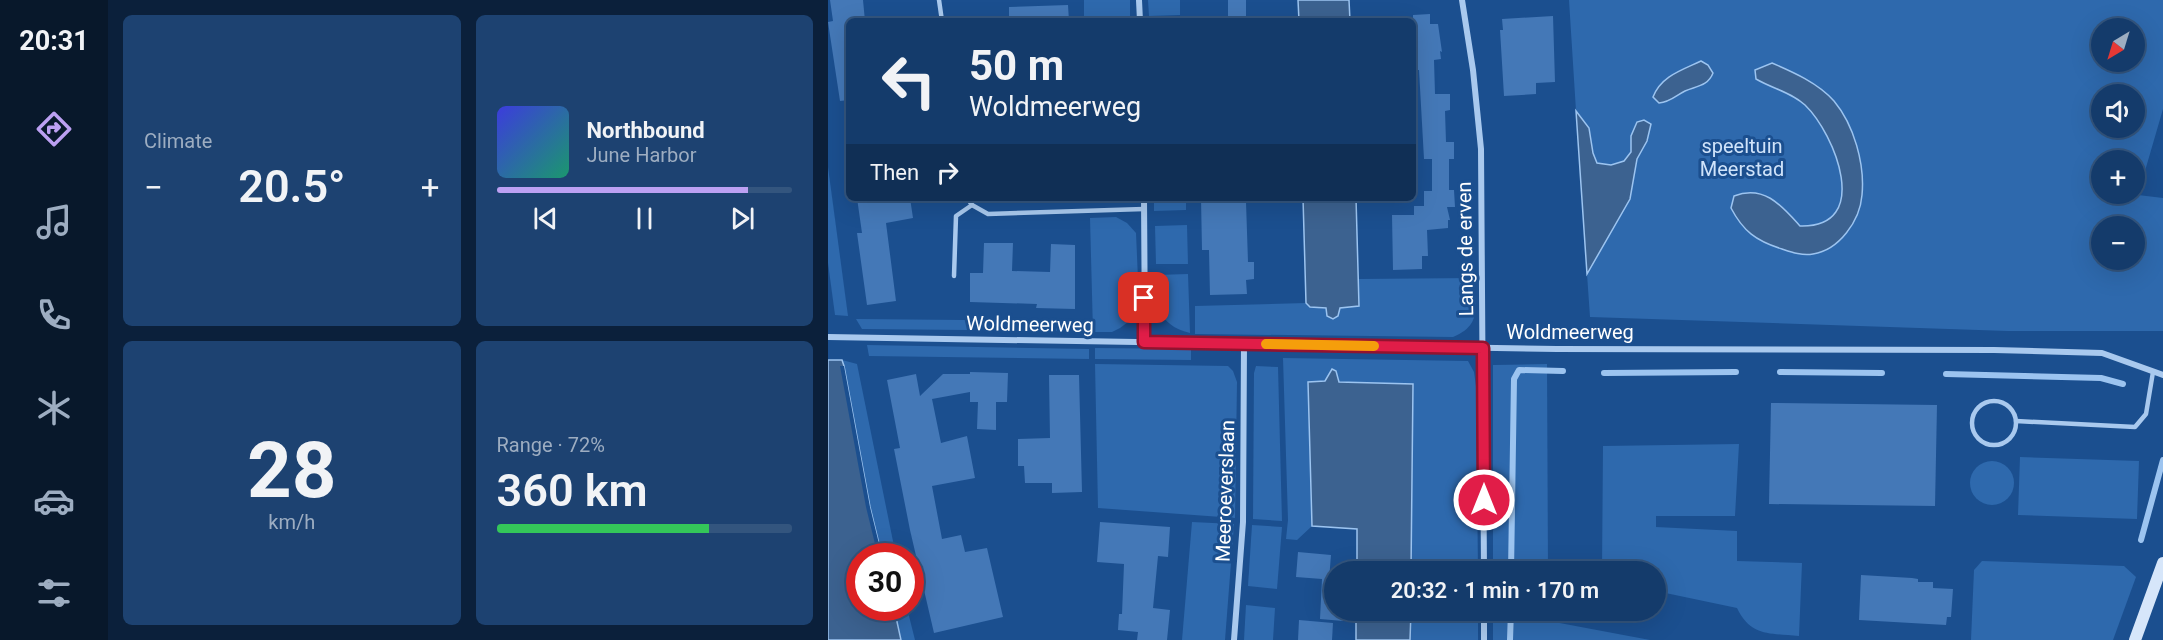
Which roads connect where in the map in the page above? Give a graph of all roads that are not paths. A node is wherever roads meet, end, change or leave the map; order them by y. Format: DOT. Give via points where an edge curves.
graph roads {
  1 [pos="939,0"];
  2 [pos="1139,0"];
  3 [pos="1462,0"];
  4 [pos="941,18"];
  5 [pos="1140,18"];
  6 [pos="970,201"];
  7 [pos="1144,201"];
  8 [pos="972,205"];
  9 [pos="1144,209"];
  10 [pos="954,276"];
  11 [pos="828,337"];
  12 [pos="1144,342"];
  13 [pos="1244,344"];
  14 [pos="1483,348"];
  15 [pos="2153,372"];
  16 [pos="2163,375"];
  17 [pos="2016,421"];
  18 [pos="1484,561"];
  19 [pos="2163,563"];
  20 [pos="1484,621"];
  21 [pos="1234,640"];
  22 [pos="1484,640"];
  23 [pos="2135,640"];
  1 -- 4 [label="lane"];
  2 -- 5 [label="street"];
  3 -- 14 [label="street, Langs de erven" via="1480,149"];
  6 -- 8 [label="lane"];
  7 -- 9 [label="street"];
  8 -- 9 [label="lane" via="988,214"];
  8 -- 10 [label="lane" via="956,216"];
  9 -- 12 [label="street"];
  11 -- 12 [label="street, Woldmeerweg"];
  12 -- 13 [label="street, Woldmeerweg"];
  13 -- 14 [label="street, Woldmeerweg"];
  13 -- 21 [label="street, Meeroeverslaan" via="1243,522"];
  14 -- 15 [label="street, Woldmeerweg" via="2102,353"];
  14 -- 18 [label="street, Langs de erven"];
  15 -- 16 [label="street, Woldmeerweg"];
  15 -- 17 [label="lane" via="2146,414 2135,428"];
  17 -- 17 [label="lane" via="2013,435 1996,445 1977,437 1972,423 1982,404 1997,400 2010,408"];
  19 -- 23 [label="main road"];
  20 -- 22 [label="street"];
}
